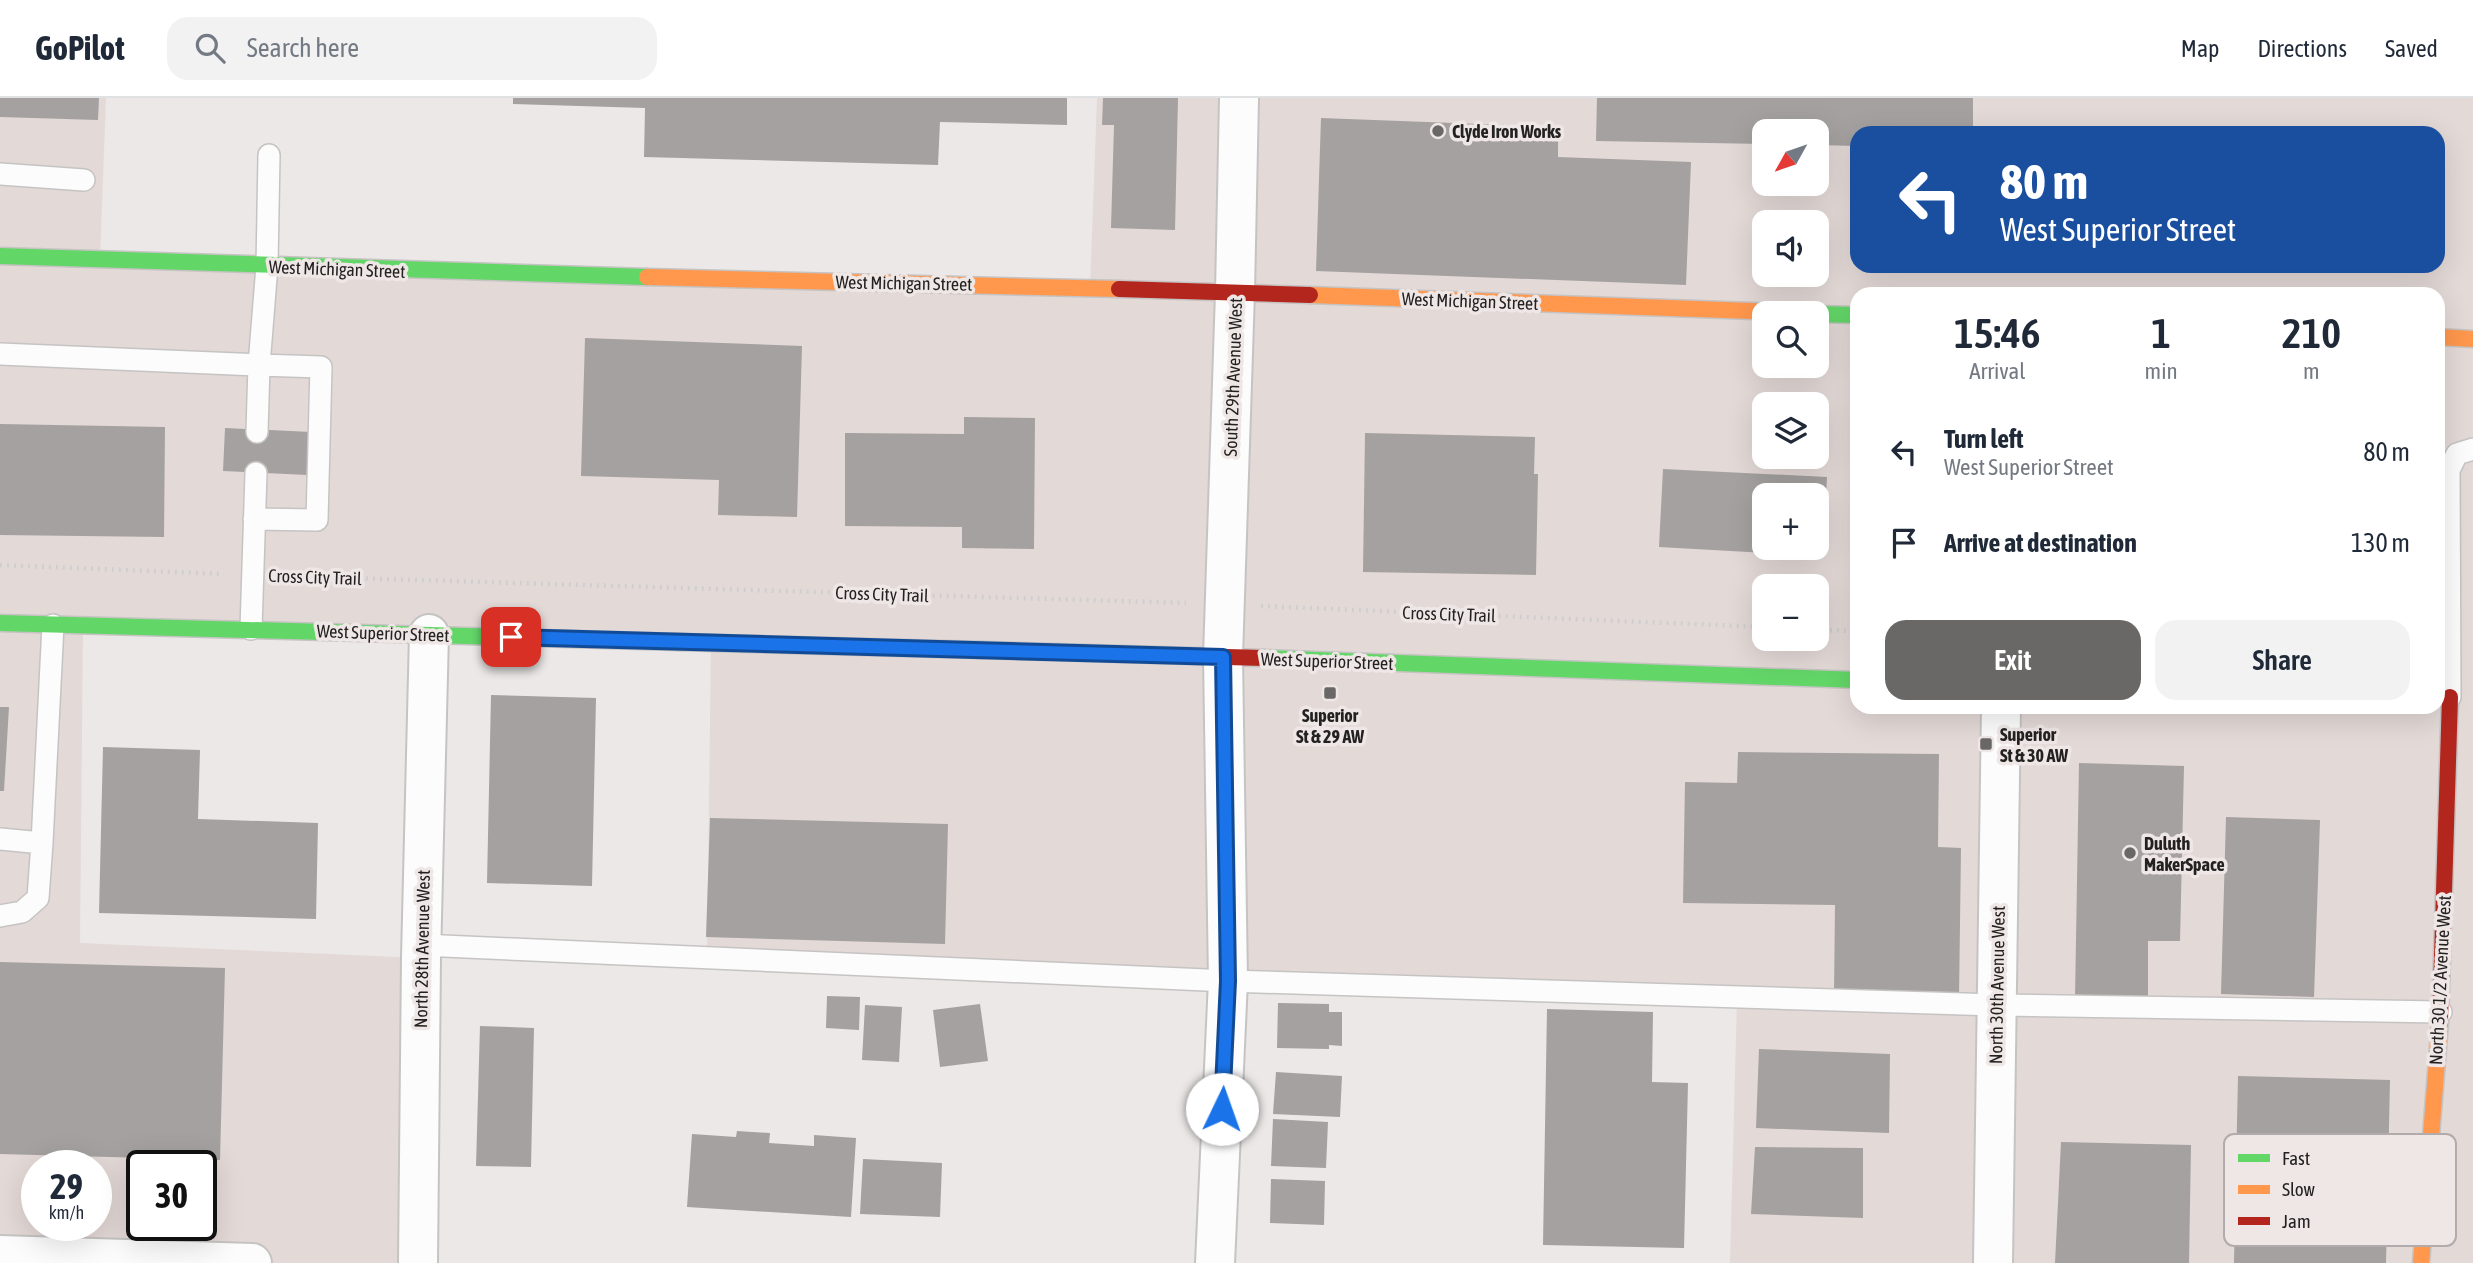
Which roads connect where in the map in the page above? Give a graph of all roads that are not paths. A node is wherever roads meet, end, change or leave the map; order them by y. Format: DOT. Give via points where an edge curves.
graph roads {
  1 [pos="1239,98"];
  2 [pos="269,155"];
  3 [pos="0,174"];
  4 [pos="85,180"];
  5 [pos="0,256"];
  6 [pos="267,266"];
  7 [pos="1235,292"];
  8 [pos="1752,311"];
  9 [pos="1829,314"];
  10 [pos="1850,315"];
  11 [pos="2445,337"];
  12 [pos="2473,339"];
  13 [pos="0,354"];
  14 [pos="259,365"];
  15 [pos="257,432"];
  16 [pos="2473,449"];
  17 [pos="256,473"];
  18 [pos="254,519"];
  19 [pos="0,623"];
  20 [pos="53,625"];
  21 [pos="251,629"];
  22 [pos="429,634"];
  23 [pos="1223,657"];
  24 [pos="1850,680"];
  25 [pos="2450,697"];
  26 [pos="2001,714"];
  27 [pos="0,839"];
  28 [pos="42,843"];
  29 [pos="0,916"];
  30 [pos="421,945"];
  31 [pos="1228,981"];
  32 [pos="1996,1005"];
  33 [pos="2441,1012"];
  34 [pos="2430,1134"];
  35 [pos="0,1255"];
  36 [pos="252,1263"];
  37 [pos="418,1263"];
  38 [pos="1215,1263"];
  39 [pos="1993,1263"];
  1 -- 7 [label="street, South 29th Avenue West"];
  2 -- 6 [label="lane"];
  3 -- 4 [label="lane"];
  5 -- 6 [label="street, West Michigan Street"];
  6 -- 7 [label="street, West Michigan Street"];
  6 -- 14 [label="lane"];
  7 -- 8 [label="street, West Michigan Street"];
  7 -- 23 [label="street, South 29th Avenue West"];
  9 -- 10 [label="street"];
  11 -- 12 [label="street"];
  13 -- 14 [label="lane"];
  14 -- 15 [label="lane"];
  14 -- 18 [label="lane" via="321,367 317,520"];
  16 -- 25 [label="lane" via="2457,454 2449,470"];
  17 -- 18 [label="lane"];
  18 -- 21 [label="lane"];
  19 -- 20 [label="street, West Superior Street"];
  20 -- 21 [label="street, West Superior Street"];
  20 -- 28 [label="lane"];
  21 -- 22 [label="street, West Superior Street"];
  22 -- 23 [label="street, West Superior Street"];
  22 -- 30 [label="street, North 28th Avenue West"];
  23 -- 24 [label="street, West Superior Street"];
  23 -- 31 [label="street, South 29th Avenue West"];
  25 -- 33 [label="street, North 30 1/2 Avenue West"];
  26 -- 32 [label="street, North 30th Avenue West"];
  27 -- 28 [label="lane"];
  28 -- 29 [label="lane" via="38,898 22,912"];
  30 -- 31 [label="lane"];
  30 -- 37 [label="street, North 28th Avenue West"];
  31 -- 32 [label="lane"];
  31 -- 38 [label="street, South 29th Avenue West"];
  32 -- 33 [label="lane"];
  32 -- 39 [label="street, North 30th Avenue West"];
  33 -- 34 [label="street, North 30 1/2 Avenue West"];
  35 -- 36 [label="street"];
}
